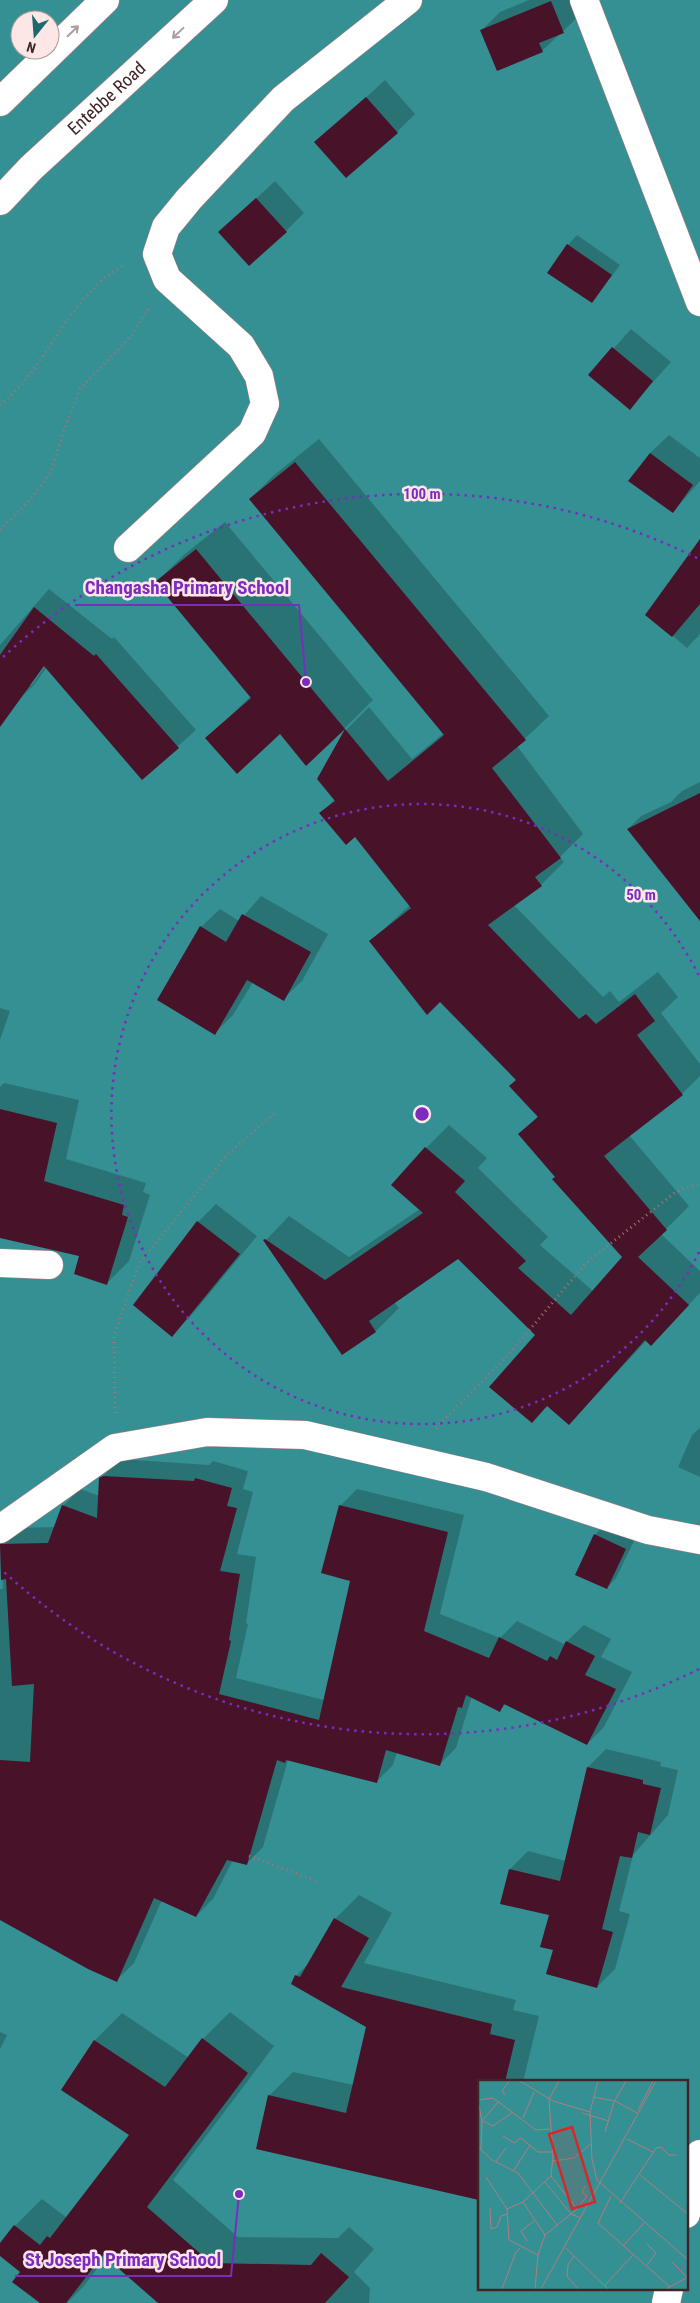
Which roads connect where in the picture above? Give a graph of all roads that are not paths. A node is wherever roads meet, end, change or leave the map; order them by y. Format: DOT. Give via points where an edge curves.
graph roads {
  1 [pos="105,0"];
  2 [pos="214,0"];
  3 [pos="408,0"];
  4 [pos="584,0"];
  5 [pos="0,102"];
  6 [pos="0,201"];
  7 [pos="700,302"];
  8 [pos="128,548"];
  9 [pos="0,1263"];
  10 [pos="49,1265"];
  11 [pos="0,1529"];
  12 [pos="648,1530"];
  13 [pos="700,1540"];
  14 [pos="700,1560"];
  15 [pos="700,2154"];
  16 [pos="688,2205"];
  17 [pos="669,2290"];
  18 [pos="666,2303"];
  5 -- 1 [label="main road, one-way"];
  2 -- 6 [label="main road, Entebbe Road, one-way" via="31,168"];
  3 -- 8 [label="main road" via="283,98 166,227 157,254 167,279 241,346 259,376 265,404 252,433"];
  4 -- 7 [label="main road"];
  9 -- 10 [label="main road"];
  11 -- 12 [label="main road" via="115,1448 207,1432 305,1435 486,1477"];
  12 -- 13 [label="main road"];
  12 -- 14 [label="main road"];
  15 -- 16 [label="main road"];
  17 -- 18 [label="main road"];
}
